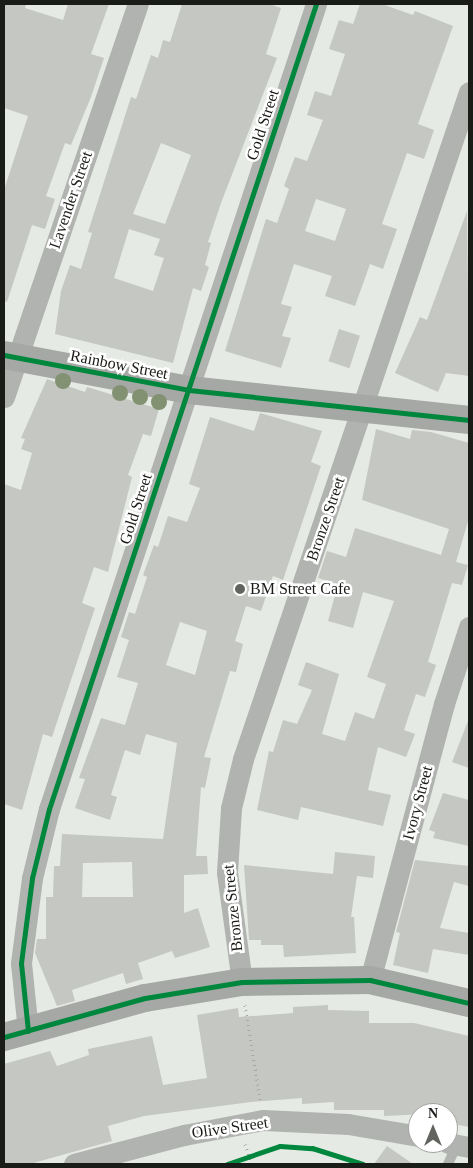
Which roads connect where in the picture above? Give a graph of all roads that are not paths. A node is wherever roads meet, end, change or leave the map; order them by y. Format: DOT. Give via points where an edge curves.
graph roads {
  1 [pos="138,4"];
  2 [pos="316,4"];
  3 [pos="469,92"];
  4 [pos="11,357"];
  5 [pos="189,390"];
  6 [pos="4,397"];
  7 [pos="363,412"];
  8 [pos="469,420"];
  9 [pos="469,627"];
  10 [pos="370,980"];
  11 [pos="242,982"];
  12 [pos="469,1003"];
  13 [pos="16,1034"];
  14 [pos="408,1134"];
  15 [pos="74,1164"];
  1 -- 4 [label="street, Lavender Street"];
  2 -- 5 [label="street, Gold Street"];
  3 -- 7 [label="street, Bronze Street"];
  4 -- 5 [label="street, Rainbow Street"];
  4 -- 6 [label="street, Lavender Street"];
  5 -- 7 [label="street, Rainbow Street"];
  5 -- 13 [label="street, Gold Street" via="50,809 32,878"];
  7 -- 8 [label="street, Rainbow Street"];
  7 -- 11 [label="street, Bronze Street" via="244,759 231,808 227,872"];
  9 -- 10 [label="street, Ivory Street" via="444,704"];
  10 -- 11 [label="street"];
  10 -- 12 [label="street"];
  11 -- 13 [label="street" via="145,998"];
  14 -- 15 [label="street, Olive Street" via="348,1124 263,1120 184,1135"];
}
